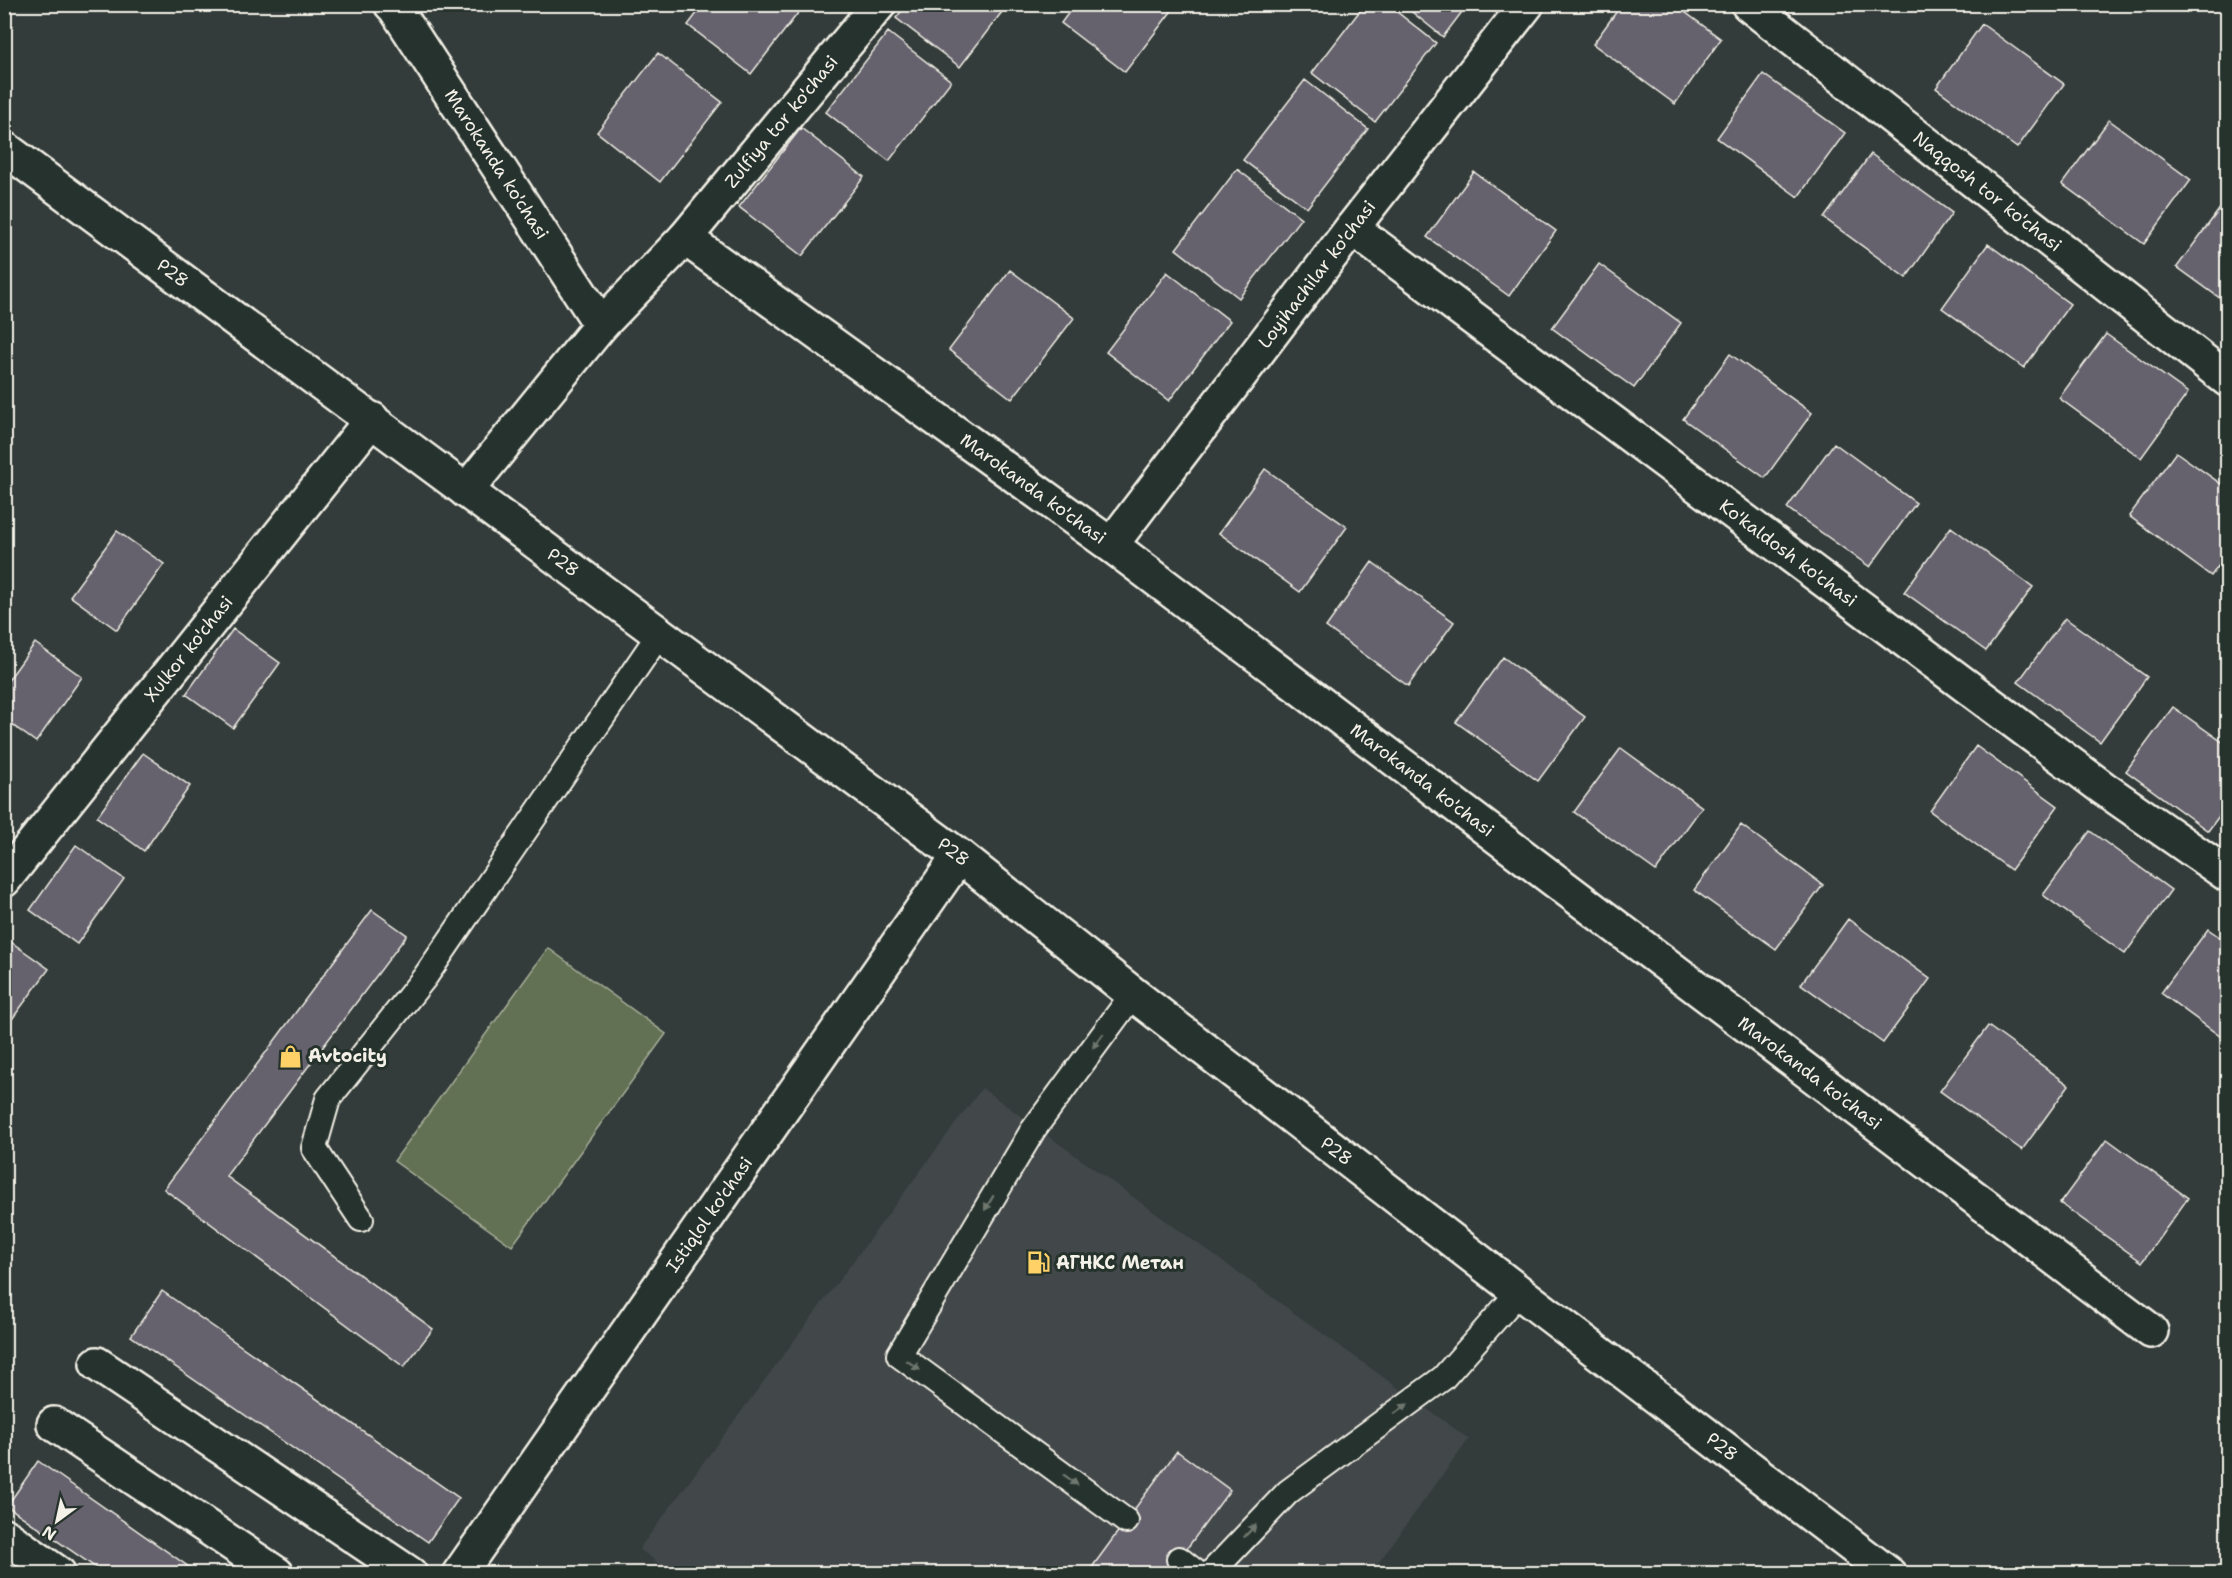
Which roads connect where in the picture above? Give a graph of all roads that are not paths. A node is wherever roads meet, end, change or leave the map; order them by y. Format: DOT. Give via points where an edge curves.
graph roads {
  1 [pos="879,4"];
  2 [pos="1527,4"];
  3 [pos="1748,4"];
  4 [pos="394,6"];
  5 [pos="4,148"];
  6 [pos="1352,228"];
  7 [pos="685,238"];
  8 [pos="601,325"];
  9 [pos="2228,380"];
  10 [pos="372,420"];
  11 [pos="466,491"];
  12 [pos="1111,545"];
  13 [pos="660,633"];
  14 [pos="959,856"];
  15 [pos="2228,875"];
  16 [pos="4,880"];
  17 [pos="1133,994"];
  18 [pos="361,1219"];
  19 [pos="1519,1292"];
  20 [pos="2151,1331"];
  21 [pos="97,1364"];
  22 [pos="54,1424"];
  23 [pos="1126,1521"];
  24 [pos="4,1535"];
  25 [pos="1179,1559"];
  26 [pos="59,1574"];
  27 [pos="277,1574"];
  28 [pos="410,1574"];
  29 [pos="459,1574"];
  30 [pos="1198,1574"];
  31 [pos="1210,1574"];
  32 [pos="1889,1574"];
  1 -- 7 [label="street, Zulfiya tor ko'chasi"];
  2 -- 6 [label="street, Loyihachilar ko'chasi"];
  3 -- 9 [label="street, Naqqosh tor ko'chasi"];
  4 -- 8 [label="street, Marokanda ko'chasi"];
  5 -- 10 [label="street, Р28"];
  6 -- 12 [label="street, Loyihachilar ko'chasi"];
  6 -- 15 [label="street, Ko'kaldosh ko'chasi" via="2103,788"];
  7 -- 8 [label="street, Zulfiya tor ko'chasi"];
  7 -- 12 [label="street, Marokanda ko'chasi"];
  8 -- 11 [label="street, Zulfiya tor ko'chasi"];
  10 -- 11 [label="street, Р28"];
  10 -- 16 [label="street, Xulkor ko'chasi"];
  11 -- 13 [label="street, Р28"];
  12 -- 20 [label="street, Marokanda ko'chasi"];
  13 -- 14 [label="street, Р28"];
  13 -- 18 [label="lane" via="425,977 328,1099 314,1148"];
  14 -- 17 [label="street, Р28"];
  14 -- 29 [label="street, Istiqlol ko'chasi"];
  17 -- 19 [label="street, Р28"];
  17 -- 23 [label="lane, one-way" via="1033,1130 899,1355"];
  31 -- 19 [label="lane, one-way" via="1288,1492 1443,1378"];
  19 -- 32 [label="street, Р28"];
  21 -- 28 [label="street"];
  22 -- 27 [label="street"];
  24 -- 26 [label="street"];
  25 -- 30 [label="lane"];
}
